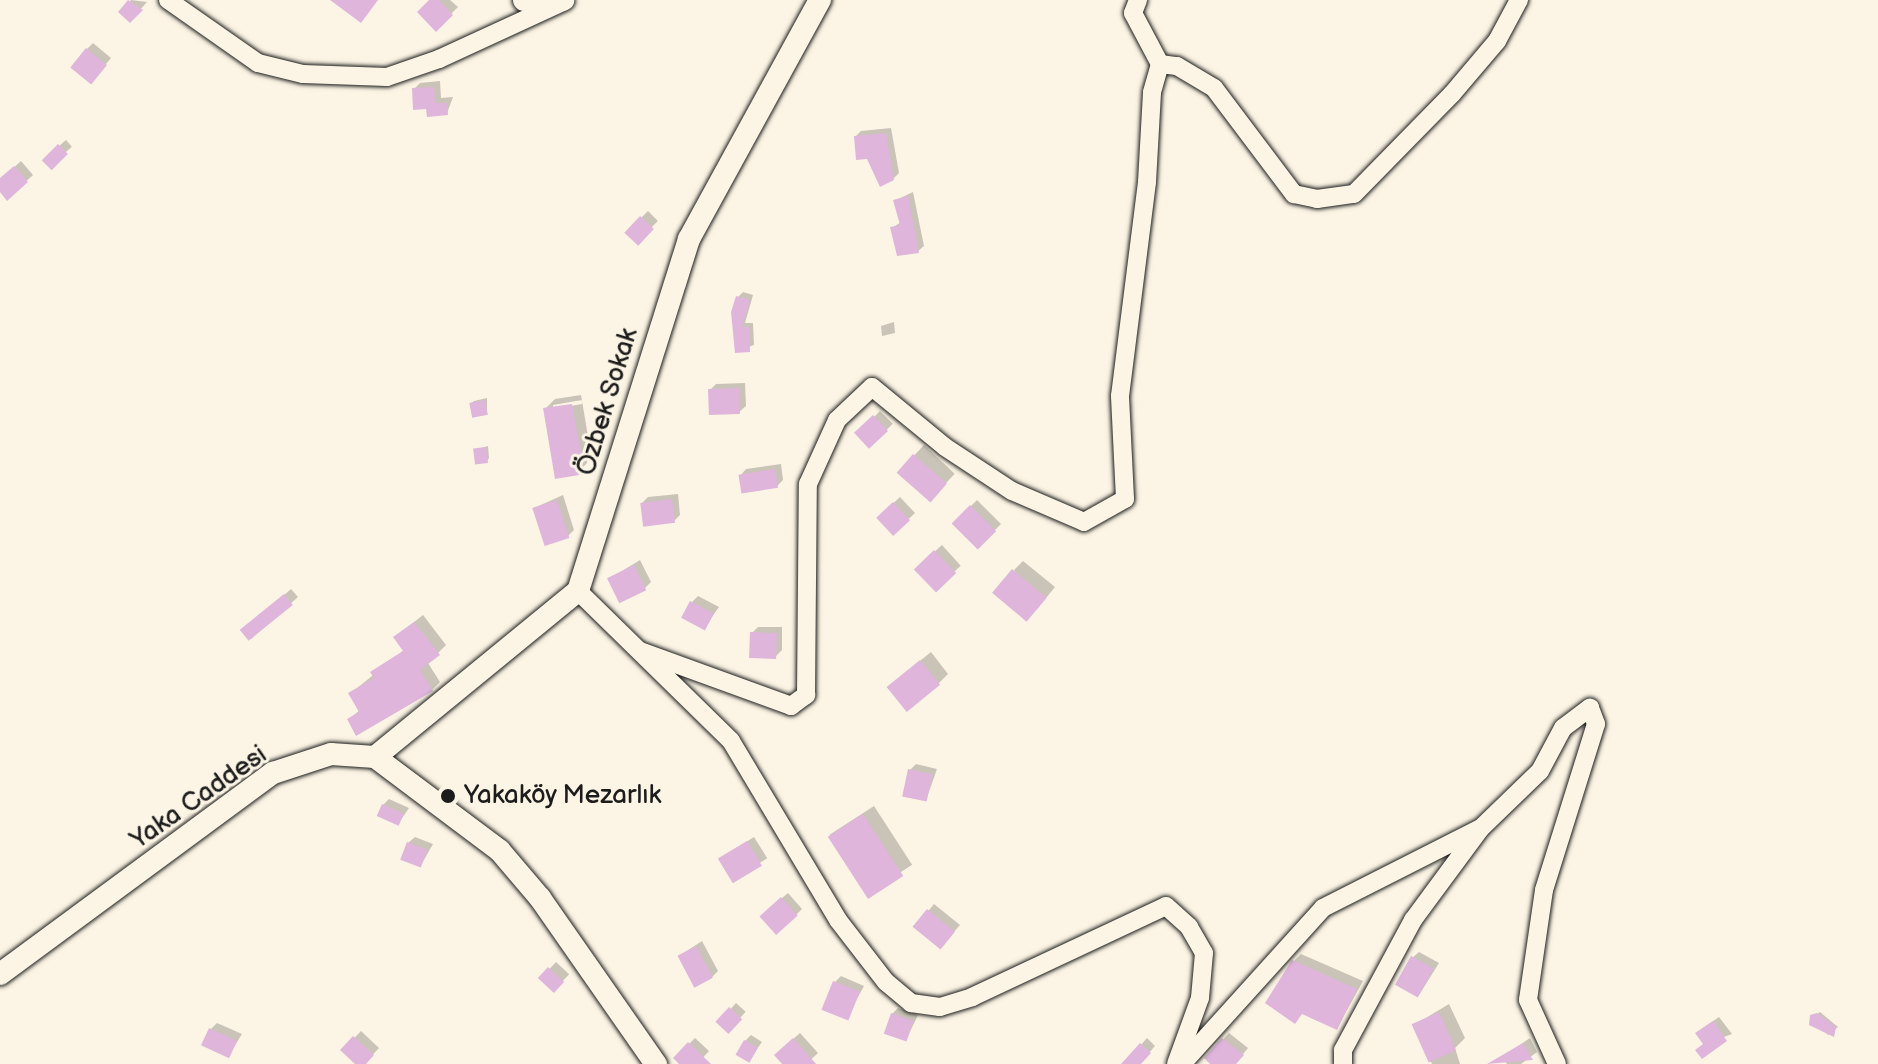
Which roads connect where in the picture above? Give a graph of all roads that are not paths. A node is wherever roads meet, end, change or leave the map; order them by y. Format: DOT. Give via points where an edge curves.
graph roads {
  1 [pos="168,0"];
  2 [pos="524,0"];
  3 [pos="565,0"];
  4 [pos="820,0"];
  5 [pos="1138,0"];
  6 [pos="1519,0"];
  7 [pos="1160,64"];
  8 [pos="578,591"];
  9 [pos="640,651"];
  10 [pos="375,757"];
  11 [pos="1480,829"];
  12 [pos="0,974"];
  13 [pos="656,1064"];
  14 [pos="1179,1064"];
  15 [pos="1343,1064"];
  16 [pos="1557,1064"];
  1 -- 3 [label="street" via="258,63 303,74 387,77"];
  2 -- 3 [label="street"];
  4 -- 8 [label="street, Özbek Sokak" via="689,239"];
  5 -- 7 [label="street" via="1133,13"];
  6 -- 7 [label="street" via="1497,41 1452,94 1354,194 1317,199 1294,194 1214,88 1177,66"];
  7 -- 9 [label="street" via="1152,92 1147,182 1120,396 1125,499 1084,522 1012,491 945,447 872,387 837,420 808,484 806,695 791,706"];
  8 -- 9 [label="street"];
  8 -- 10 [label="street"];
  9 -- 14 [label="street" via="731,741 838,920 886,982 911,1003 940,1007 972,997 1166,906 1189,927 1204,953 1200,998"];
  10 -- 12 [label="street, Yaka Caddesi" via="331,754 273,773"];
  10 -- 13 [label="street" via="500,851 540,898"];
  11 -- 14 [label="street" via="1323,908"];
  11 -- 15 [label="street" via="1413,920 1343,1050"];
  11 -- 16 [label="street" via="1540,771 1563,728 1590,708 1596,724 1544,890 1528,1000"];
}
